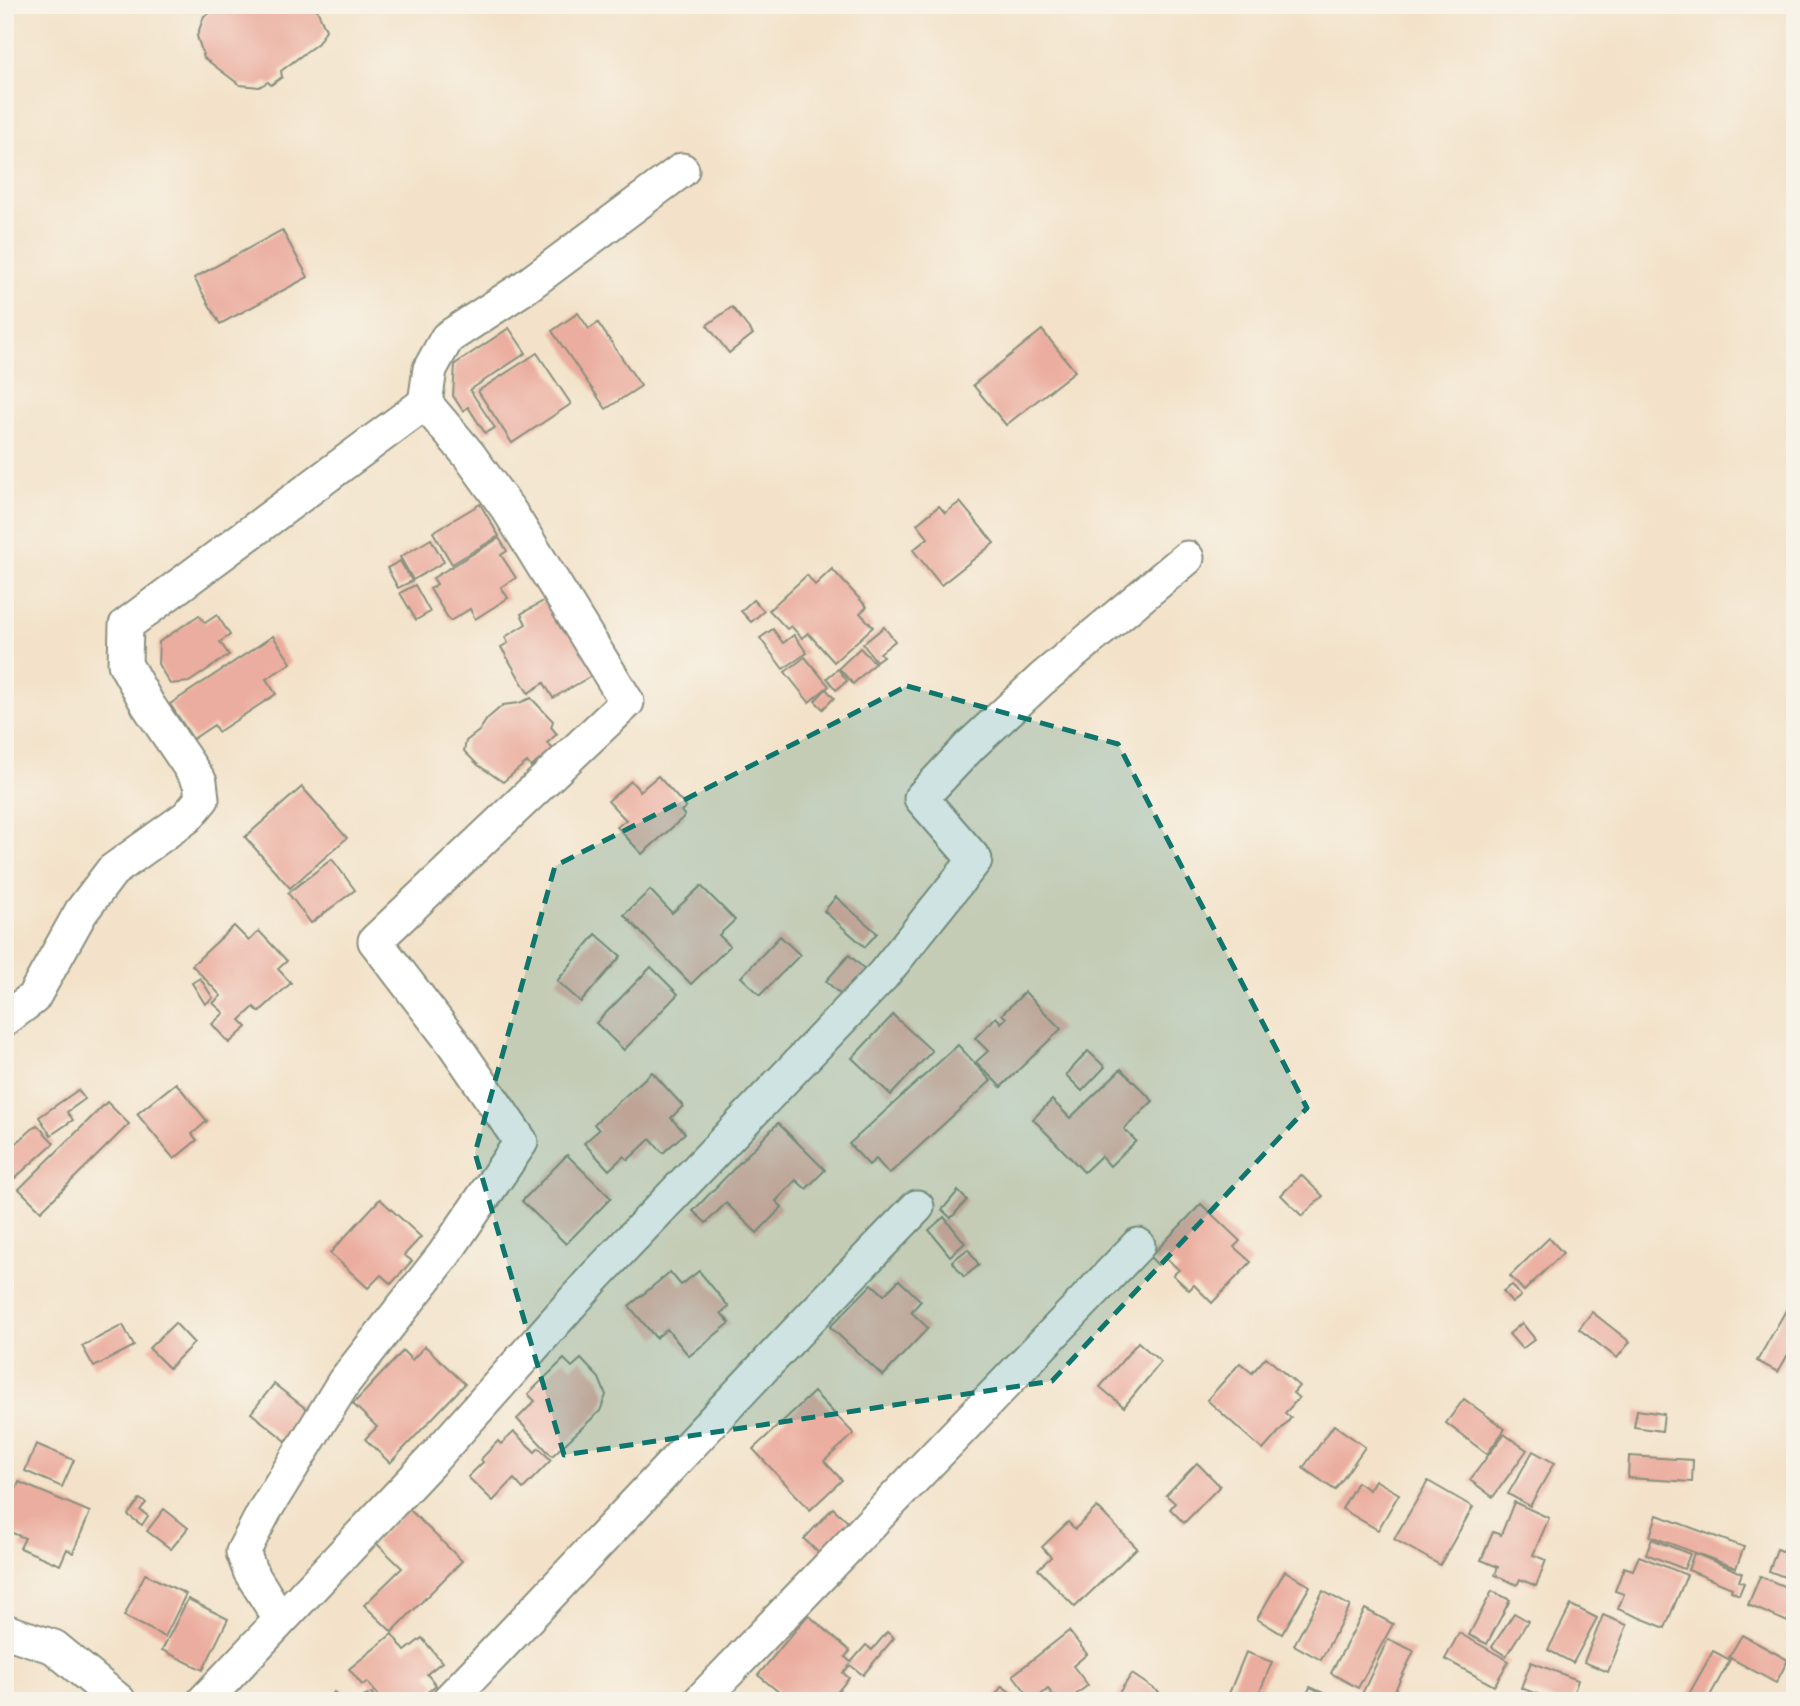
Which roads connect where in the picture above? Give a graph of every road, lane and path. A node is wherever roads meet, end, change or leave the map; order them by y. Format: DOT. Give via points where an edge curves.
graph roads {
  1 [pos="682,170"];
  2 [pos="425,403"];
  3 [pos="1187,558"];
  4 [pos="5,1018"];
  5 [pos="917,1207"];
  6 [pos="1138,1245"];
  7 [pos="280,1619"];
  8 [pos="5,1632"];
  9 [pos="119,1701"];
  10 [pos="204,1701"];
  11 [pos="448,1701"];
  12 [pos="701,1701"];
  1 -- 2 [label="street" via="525,287 447,338 430,369"];
  2 -- 4 [label="street" via="125,625 125,664 200,782 202,799 187,817 112,871 81,912 33,998"];
  2 -- 7 [label="street" via="510,512 627,702 375,941 521,1142 443,1256 344,1382 243,1552 250,1572"];
  3 -- 7 [label="street" via="1042,679 921,798 975,860 883,975 594,1278 432,1460"];
  5 -- 11 [label="street"];
  6 -- 12 [label="street"];
  7 -- 10 [label="street"];
  8 -- 9 [label="street" via="54,1647"];
}
